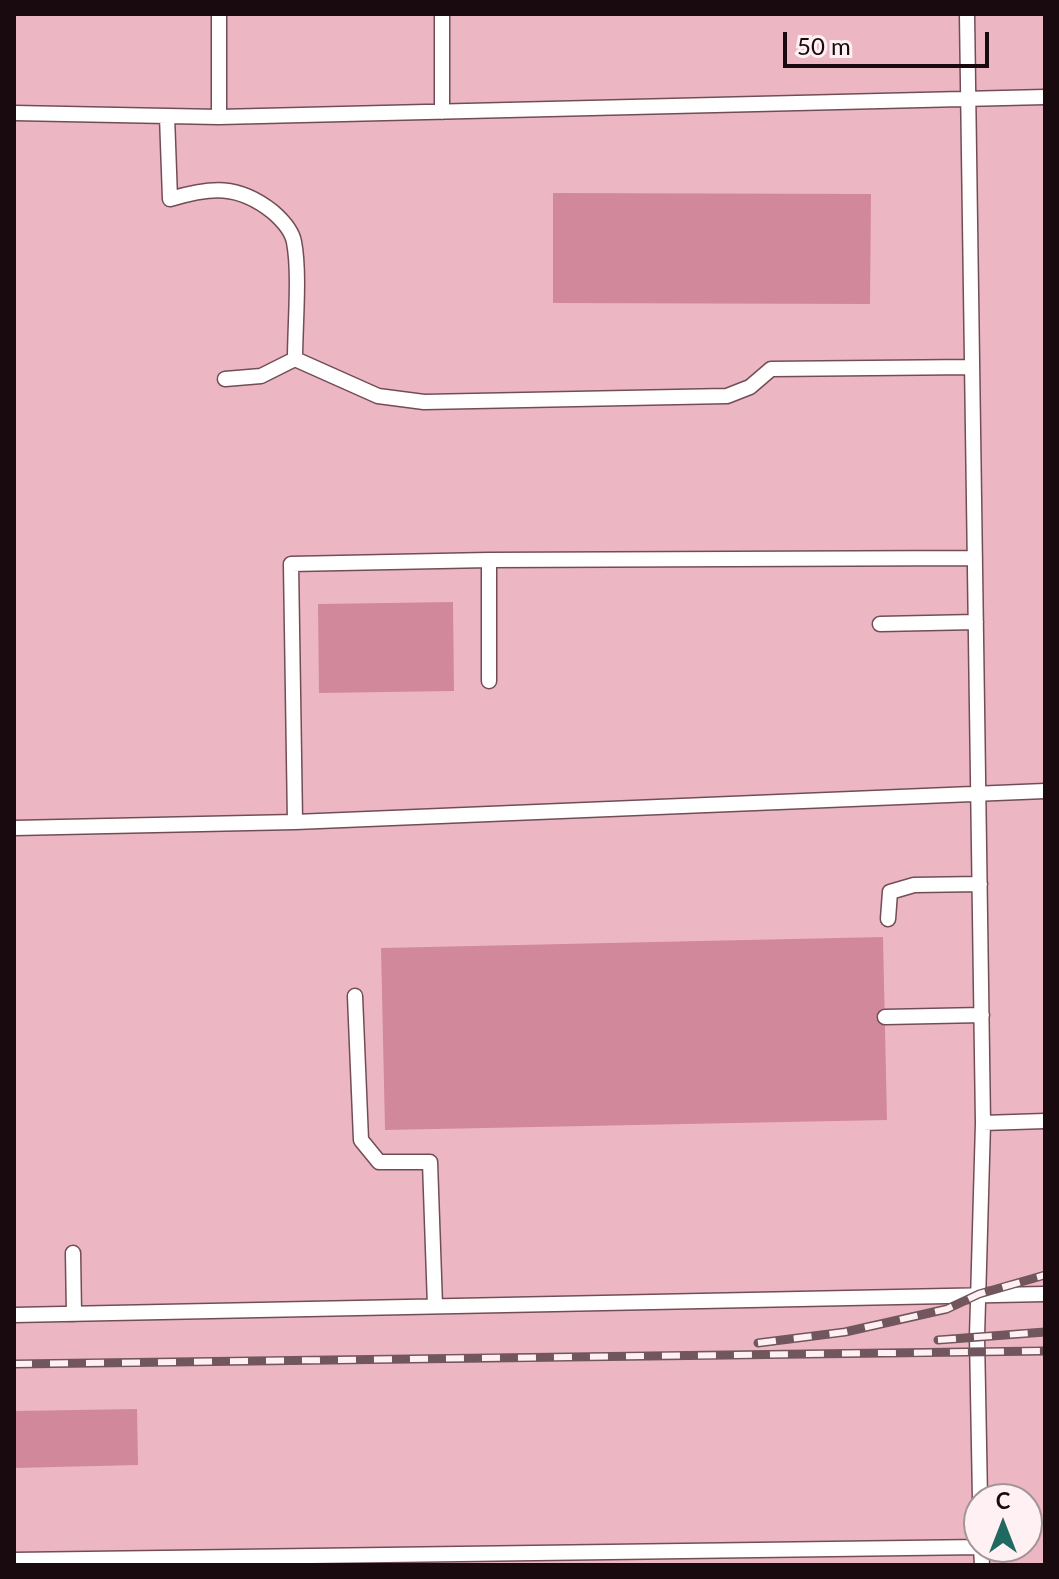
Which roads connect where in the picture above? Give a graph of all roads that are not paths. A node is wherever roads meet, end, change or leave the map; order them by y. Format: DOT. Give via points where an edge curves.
graph roads {
  1 [pos="219,14"];
  2 [pos="442,14"];
  3 [pos="967,14"];
  4 [pos="1045,97"];
  5 [pos="968,99"];
  6 [pos="442,112"];
  7 [pos="14,113"];
  8 [pos="167,116"];
  9 [pos="219,117"];
  10 [pos="295,359"];
  11 [pos="972,367"];
  12 [pos="225,379"];
  13 [pos="975,558"];
  14 [pos="489,560"];
  15 [pos="976,622"];
  16 [pos="880,624"];
  17 [pos="489,681"];
  18 [pos="1045,791"];
  19 [pos="979,794"];
  20 [pos="295,822"];
  21 [pos="14,828"];
  22 [pos="980,884"];
  23 [pos="888,919"];
  24 [pos="355,996"];
  25 [pos="982,1015"];
  26 [pos="885,1017"];
  27 [pos="1045,1121"];
  28 [pos="983,1123"];
  29 [pos="73,1253"];
  30 [pos="979,1294"];
  31 [pos="1045,1294"];
  32 [pos="435,1306"];
  33 [pos="74,1314"];
  34 [pos="14,1315"];
  35 [pos="980,1483"];
  36 [pos="963,1548"];
  37 [pos="554,1559"];
  38 [pos="14,1560"];
  1 -- 9 [label="lane"];
  2 -- 6 [label="lane"];
  3 -- 5 [label="lane"];
  4 -- 5 [label="lane"];
  5 -- 6 [label="lane"];
  5 -- 11 [label="lane"];
  6 -- 9 [label="lane"];
  7 -- 8 [label="lane"];
  8 -- 9 [label="lane"];
  8 -- 10 [label="lane" via="170,199 225,190 251,195 282,219 294,240"];
  10 -- 11 [label="lane" via="378,396 424,402 727,396 750,387 771,369"];
  10 -- 12 [label="lane" via="261,376"];
  11 -- 13 [label="lane"];
  13 -- 14 [label="lane"];
  13 -- 15 [label="lane"];
  14 -- 17 [label="lane"];
  14 -- 20 [label="lane" via="291,564"];
  15 -- 16 [label="lane"];
  15 -- 19 [label="lane"];
  18 -- 19 [label="lane"];
  19 -- 20 [label="lane"];
  19 -- 22 [label="lane"];
  20 -- 21 [label="lane"];
  22 -- 23 [label="lane" via="914,885 890,892"];
  22 -- 25 [label="lane"];
  24 -- 32 [label="lane" via="361,1140 379,1162 430,1162"];
  25 -- 26 [label="lane"];
  25 -- 28 [label="lane"];
  27 -- 28 [label="lane"];
  28 -- 30 [label="lane"];
  29 -- 33 [label="lane"];
  30 -- 31 [label="lane"];
  30 -- 32 [label="lane"];
  30 -- 35 [label="lane"];
  32 -- 33 [label="lane"];
  33 -- 34 [label="lane"];
  36 -- 37 [label="lane"];
  37 -- 38 [label="lane"];
}
